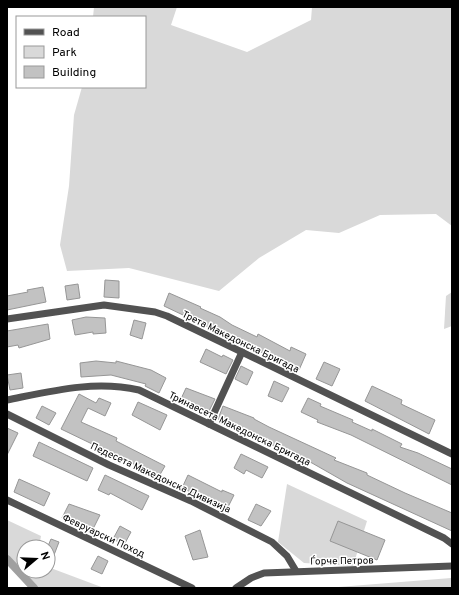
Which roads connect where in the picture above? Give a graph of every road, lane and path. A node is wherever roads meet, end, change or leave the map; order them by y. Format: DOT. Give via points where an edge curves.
graph roads {
  1 [pos="7,319"];
  2 [pos="242,352"];
  3 [pos="7,400"];
  4 [pos="7,414"];
  5 [pos="209,424"];
  6 [pos="452,454"];
  7 [pos="7,500"];
  8 [pos="452,544"];
  9 [pos="452,566"];
  10 [pos="296,571"];
  11 [pos="192,588"];
  12 [pos="236,588"];
  1 -- 2 [label="street, Трета Македонска Бригада" via="79,307 122,306 167,316"];
  2 -- 5 [label="street"];
  2 -- 6 [label="street, Трета Македонска Бригада"];
  3 -- 5 [label="street, Тринаесета Македонска Бригада" via="76,386 115,385 139,390"];
  4 -- 10 [label="street, Педесета Македонска Дивизија" via="272,542 287,556"];
  5 -- 8 [label="street, Тринаесета Македонска Бригада"];
  7 -- 11 [label="street, Февруарски Поход"];
  9 -- 10 [label="street, Ѓорче Петров"];
  10 -- 12 [label="street, Ѓорче Петров" via="259,575"];
}
